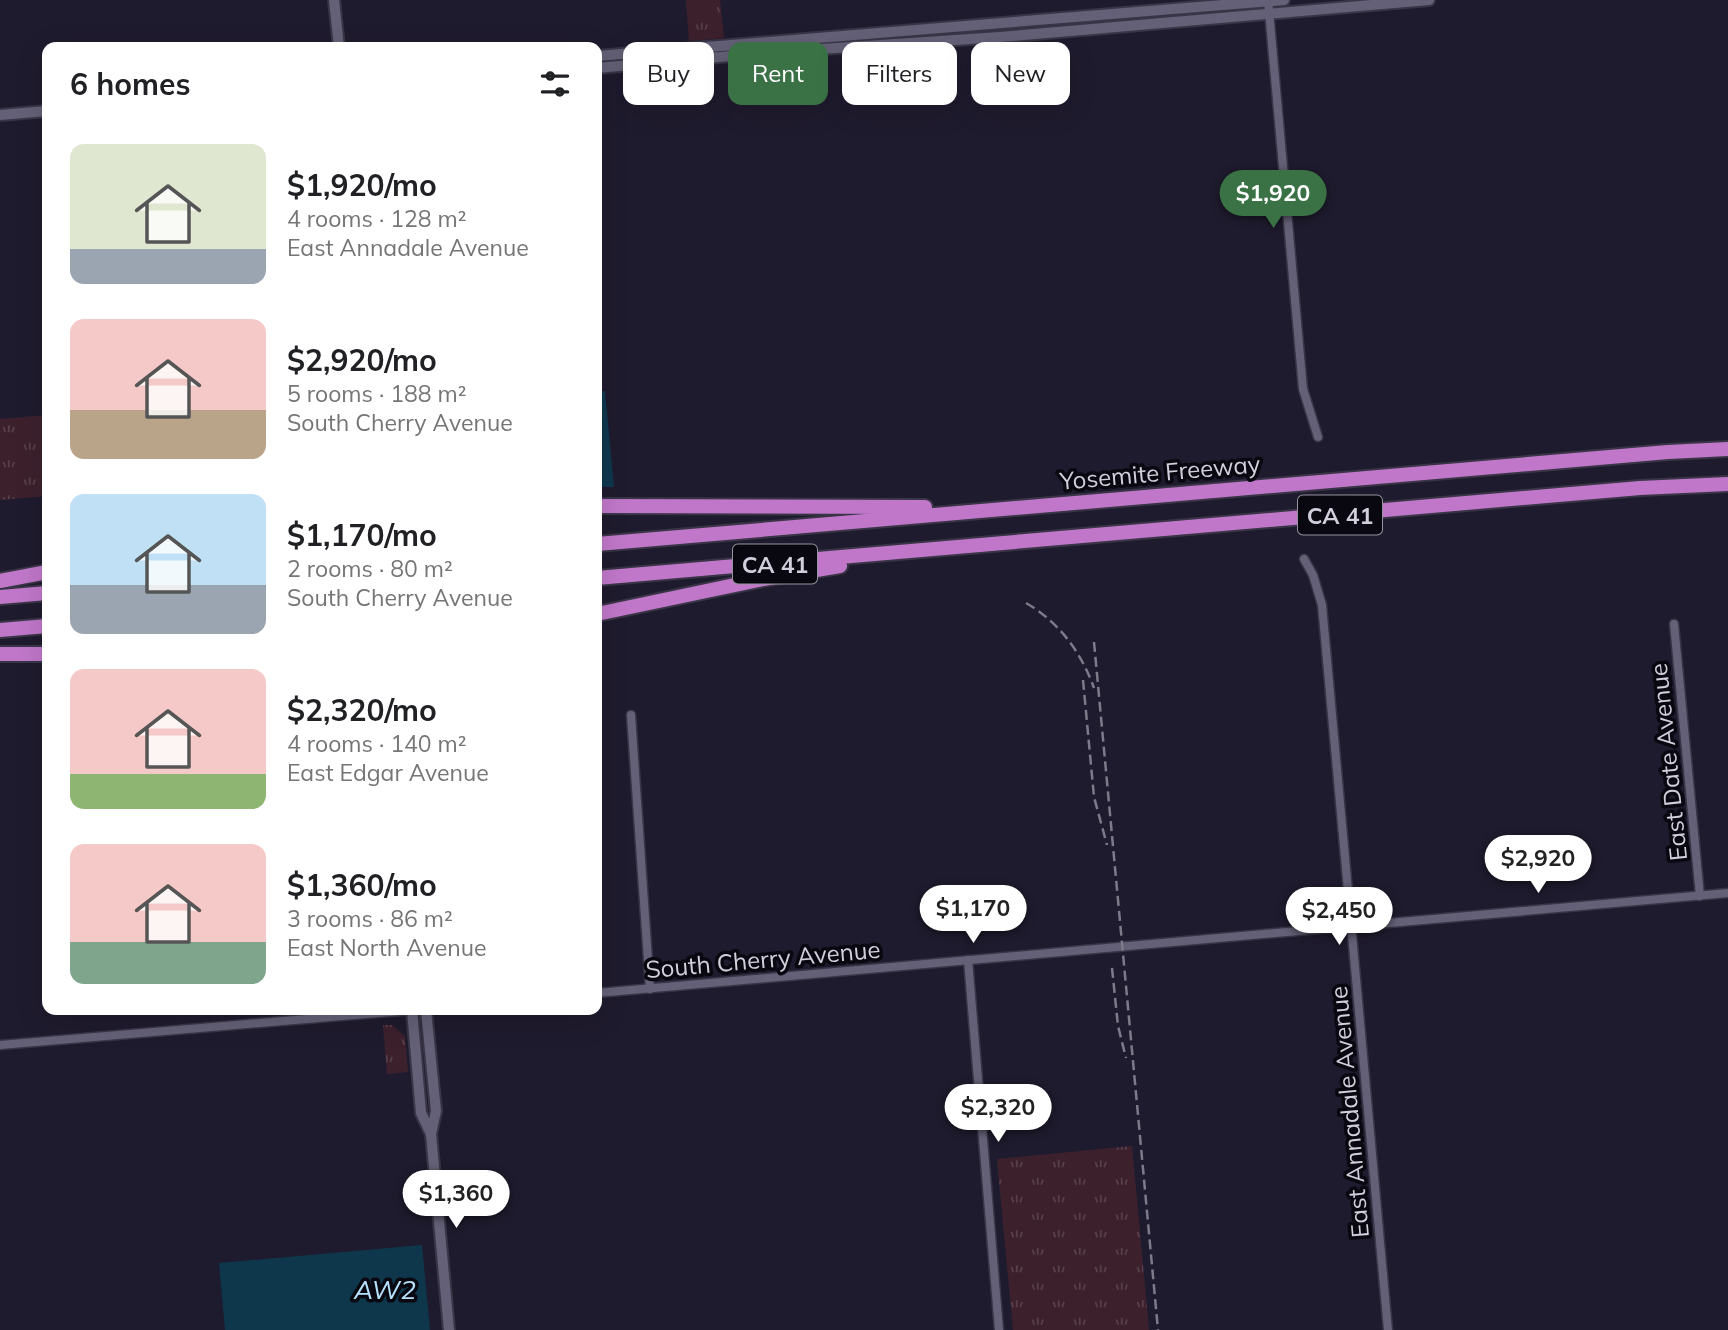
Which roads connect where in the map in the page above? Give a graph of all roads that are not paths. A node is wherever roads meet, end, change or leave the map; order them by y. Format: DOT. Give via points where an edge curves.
graph roads {
  1 [pos="334,0"];
  2 [pos="1284,0"];
  3 [pos="1429,0"];
  4 [pos="1268,1"];
  5 [pos="1269,14"];
  6 [pos="338,42"];
  7 [pos="834,42"];
  8 [pos="602,56"];
  9 [pos="602,67"];
  10 [pos="42,111"];
  11 [pos="0,115"];
  12 [pos="1318,437"];
  13 [pos="1728,449"];
  14 [pos="1728,484"];
  15 [pos="602,506"];
  16 [pos="993,509"];
  17 [pos="602,544"];
  18 [pos="953,549"];
  19 [pos="1304,559"];
  20 [pos="42,573"];
  21 [pos="602,578"];
  22 [pos="0,581"];
  23 [pos="42,593"];
  24 [pos="0,597"];
  25 [pos="602,613"];
  26 [pos="1674,624"];
  27 [pos="42,626"];
  28 [pos="0,630"];
  29 [pos="0,654"];
  30 [pos="42,654"];
  31 [pos="631,715"];
  32 [pos="1728,893"];
  33 [pos="1700,895"];
  34 [pos="1351,926"];
  35 [pos="968,960"];
  36 [pos="650,989"];
  37 [pos="602,993"];
  38 [pos="353,1015"];
  39 [pos="412,1015"];
  40 [pos="426,1015"];
  41 [pos="0,1045"];
  42 [pos="431,1134"];
  43 [pos="449,1330"];
  44 [pos="999,1330"];
  45 [pos="1388,1330"];
  1 -- 6 [label="main road"];
  2 -- 4 [label="main road"];
  3 -- 5 [label="main road"];
  4 -- 5 [label="street"];
  4 -- 7 [label="main road"];
  5 -- 7 [label="main road" via="988,38"];
  5 -- 12 [label="street" via="1303,388"];
  7 -- 8 [label="main road"];
  7 -- 9 [label="main road"];
  10 -- 11 [label="main road"];
  13 -- 16 [label="highway, Yosemite Freeway / CA 41"];
  14 -- 18 [label="highway, CA 41"];
  15 -- 16 [label="highway"];
  16 -- 17 [label="highway, Yosemite Freeway / CA 41"];
  18 -- 21 [label="highway, CA 41"];
  18 -- 25 [label="highway" via="763,579"];
  19 -- 34 [label="street, East Annadale Avenue" via="1322,605"];
  20 -- 22 [label="highway"];
  23 -- 24 [label="highway"];
  26 -- 33 [label="street, East Date Avenue"];
  27 -- 28 [label="highway"];
  29 -- 30 [label="highway"];
  31 -- 36 [label="street"];
  32 -- 33 [label="street, South Cherry Avenue"];
  33 -- 34 [label="street, South Cherry Avenue"];
  34 -- 35 [label="street, South Cherry Avenue"];
  34 -- 45 [label="street, East Annadale Avenue"];
  35 -- 36 [label="street, South Cherry Avenue"];
  35 -- 44 [label="street"];
  36 -- 37 [label="street, South Cherry Avenue"];
  38 -- 41 [label="street"];
  39 -- 42 [label="main road" via="422,1113"];
  40 -- 42 [label="main road" via="436,1111"];
  42 -- 43 [label="main road"];
}
